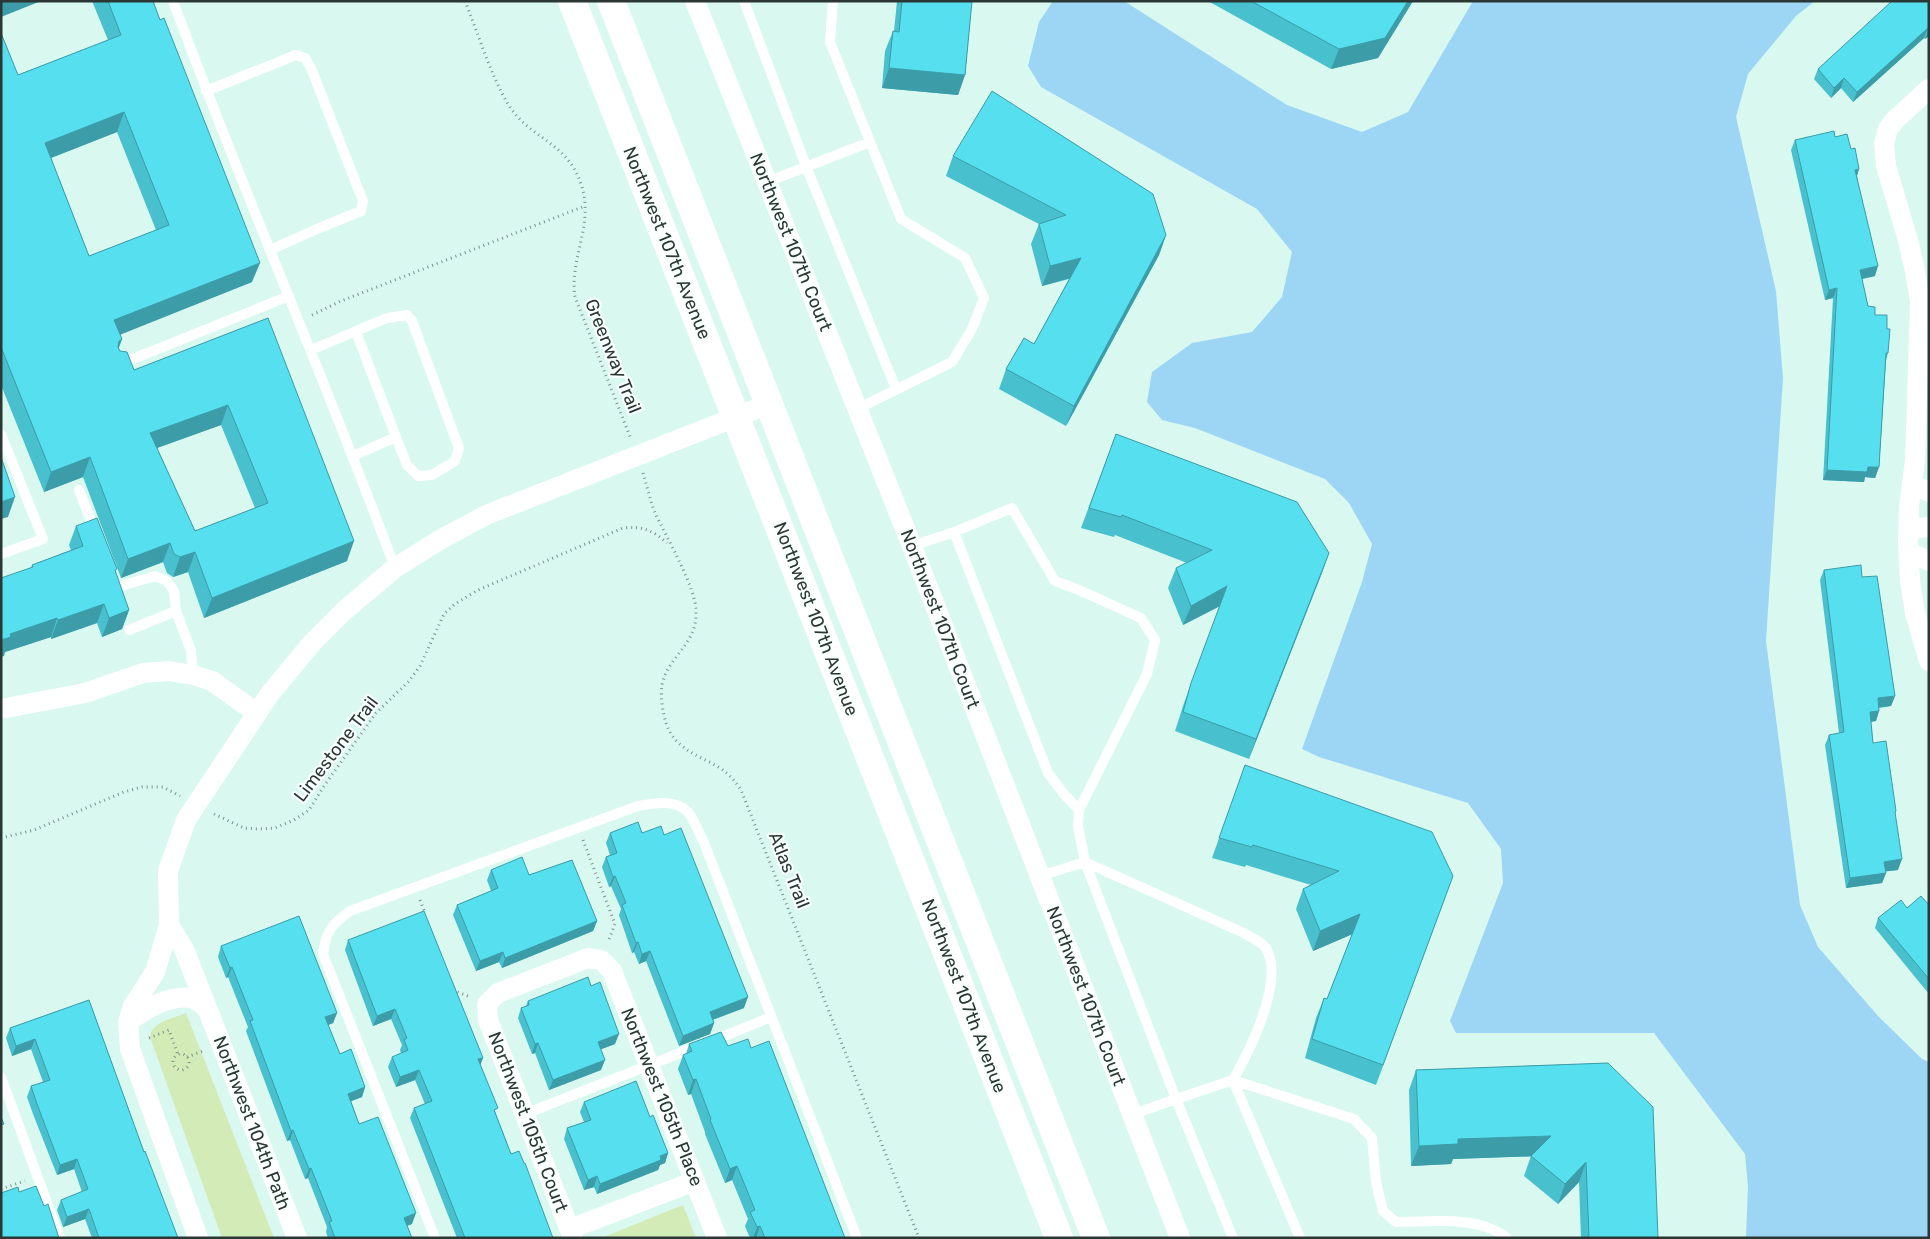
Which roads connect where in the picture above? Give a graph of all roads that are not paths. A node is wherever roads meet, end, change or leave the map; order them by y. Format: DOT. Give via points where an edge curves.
graph roads {
  1 [pos="173,1"];
  2 [pos="572,1"];
  3 [pos="611,1"];
  4 [pos="695,1"];
  5 [pos="744,1"];
  6 [pos="833,1"];
  7 [pos="1929,89"];
  8 [pos="206,90"];
  9 [pos="870,142"];
  10 [pos="806,166"];
  11 [pos="767,182"];
  12 [pos="270,250"];
  13 [pos="289,296"];
  14 [pos="356,332"];
  15 [pos="1926,344"];
  16 [pos="311,350"];
  17 [pos="117,365"];
  18 [pos="896,389"];
  19 [pos="769,404"];
  20 [pos="857,409"];
  21 [pos="736,416"];
  22 [pos="1,434"];
  23 [pos="396,438"];
  24 [pos="354,456"];
  25 [pos="1920,488"];
  26 [pos="79,490"];
  27 [pos="1929,527"];
  28 [pos="1908,529"];
  29 [pos="954,532"];
  30 [pos="100,545"];
  31 [pos="912,546"];
  32 [pos="1908,552"];
  33 [pos="1,554"];
  34 [pos="1929,560"];
  35 [pos="395,568"];
  36 [pos="111,573"];
  37 [pos="1922,608"];
  38 [pos="176,611"];
  39 [pos="129,630"];
  40 [pos="1929,661"];
  41 [pos="193,675"];
  42 [pos="1,710"];
  43 [pos="257,713"];
  44 [pos="1079,810"];
  45 [pos="1086,862"];
  46 [pos="1040,876"];
  47 [pos="169,925"];
  48 [pos="602,960"];
  49 [pos="207,1008"];
  50 [pos="771,1018"];
  51 [pos="128,1022"];
  52 [pos="650,1065"];
  53 [pos="1,1077"];
  54 [pos="1233,1080"];
  55 [pos="1176,1099"];
  56 [pos="526,1114"];
  57 [pos="1131,1115"];
  58 [pos="695,1181"];
  59 [pos="571,1234"];
  60 [pos="60,1238"];
  61 [pos="198,1238"];
  62 [pos="297,1238"];
  63 [pos="435,1238"];
  64 [pos="717,1238"];
  65 [pos="857,1238"];
  66 [pos="1059,1238"];
  67 [pos="1096,1238"];
  68 [pos="1180,1238"];
  69 [pos="1234,1238"];
  70 [pos="1300,1238"];
  71 [pos="1506,1238"];
  1 -- 8 [label="lane"];
  2 -- 21 [label="main road, Northwest 107th Avenue"];
  3 -- 19 [label="main road, Northwest 107th Avenue"];
  4 -- 11 [label="street, Northwest 107th Court"];
  5 -- 10 [label="lane"];
  6 -- 9 [label="lane" via="830,42"];
  7 -- 15 [label="street" via="1895,120 1884,143 1886,166 1915,271"];
  8 -- 12 [label="lane"];
  8 -- 12 [label="lane" via="296,55 305,58 311,68 363,201 360,212"];
  9 -- 10 [label="lane"];
  9 -- 18 [label="lane" via="902,219 965,258 984,298 972,329 952,362"];
  10 -- 11 [label="lane"];
  10 -- 18 [label="lane"];
  11 -- 20 [label="street, Northwest 107th Court"];
  12 -- 13 [label="lane"];
  13 -- 16 [label="lane"];
  13 -- 17 [label="lane"];
  14 -- 16 [label="lane"];
  14 -- 23 [label="lane"];
  14 -- 23 [label="lane" via="387,318 406,314 412,321 459,448 455,461 432,474 418,476 408,465"];
  15 -- 25 [label="street" via="1915,460"];
  16 -- 24 [label="lane"];
  18 -- 20 [label="lane"];
  19 -- 21 [label="street"];
  19 -- 67 [label="main road, Northwest 107th Avenue"];
  20 -- 31 [label="street, Northwest 107th Court"];
  21 -- 35 [label="street" via="486,515"];
  21 -- 66 [label="main road, Northwest 107th Avenue"];
  22 -- 33 [label="lane" via="43,539"];
  23 -- 24 [label="lane"];
  24 -- 35 [label="lane"];
  25 -- 28 [label="street"];
  26 -- 30 [label="lane"];
  27 -- 28 [label="street"];
  28 -- 32 [label="street"];
  29 -- 31 [label="lane"];
  29 -- 44 [label="lane" via="1048,773"];
  29 -- 44 [label="lane" via="1012,508 1055,582 1141,618 1155,640 1147,674"];
  31 -- 46 [label="street, Northwest 107th Court"];
  32 -- 34 [label="street"];
  32 -- 37 [label="street" via="1910,581"];
  35 -- 43 [label="street" via="311,644"];
  36 -- 38 [label="lane" via="117,587 155,576 167,581 174,592"];
  37 -- 40 [label="street"];
  38 -- 39 [label="lane"];
  38 -- 41 [label="lane" via="191,651"];
  41 -- 42 [label="street" via="169,671 143,673 85,693"];
  41 -- 43 [label="street" via="212,681"];
  43 -- 47 [label="street" via="186,820 168,871"];
  44 -- 45 [label="lane" via="1078,826"];
  45 -- 46 [label="lane"];
  45 -- 54 [label="lane" via="1244,932 1266,946 1272,966 1268,995 1253,1044"];
  45 -- 55 [label="lane"];
  46 -- 57 [label="street, Northwest 107th Court"];
  47 -- 49 [label="street, Northwest 104th Path" via="184,949"];
  47 -- 51 [label="street" via="155,972 133,1006"];
  48 -- 52 [label="street, Northwest 105th Place" via="612,970"];
  48 -- 56 [label="street, Northwest 105th Court" via="588,958 498,993 487,1004 488,1020"];
  49 -- 51 [label="street" via="192,998 176,998 144,1010"];
  49 -- 62 [label="street, Northwest 104th Path"];
  50 -- 52 [label="lane"];
  50 -- 63 [label="lane" via="703,840 688,812 673,805 657,802 638,806 350,911 333,924 326,937 324,954"];
  50 -- 65 [label="lane"];
  51 -- 61 [label="street" via="130,1049"];
  52 -- 56 [label="lane"];
  52 -- 58 [label="street, Northwest 105th Place"];
  53 -- 60 [label="lane"];
  54 -- 55 [label="lane"];
  54 -- 70 [label="lane"];
  54 -- 71 [label="lane" via="1354,1119 1372,1138 1376,1182 1383,1211 1396,1222 1474,1223 1496,1230"];
  55 -- 57 [label="lane"];
  55 -- 69 [label="lane"];
  56 -- 59 [label="street, Northwest 105th Court"];
  57 -- 68 [label="street, Northwest 107th Court"];
  58 -- 59 [label="street"];
  58 -- 64 [label="street, Northwest 105th Place"];
}
